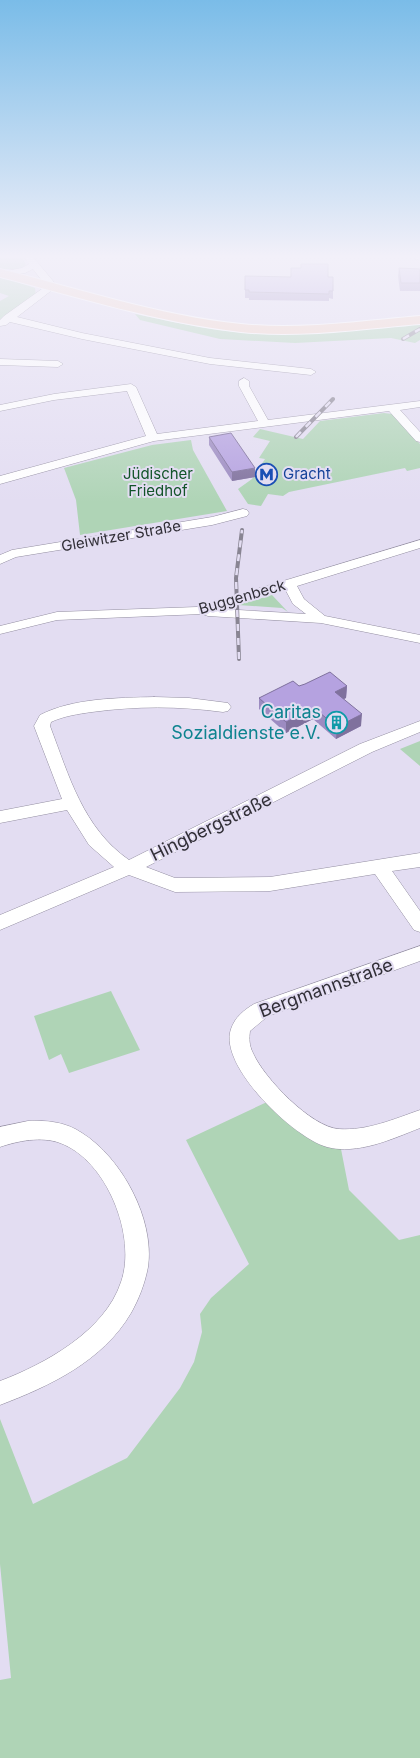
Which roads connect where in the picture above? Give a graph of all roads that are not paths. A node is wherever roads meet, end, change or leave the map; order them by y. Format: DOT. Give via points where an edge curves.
graph roads {
  1 [pos="98,339"];
  2 [pos="0,362"];
  3 [pos="58,364"];
  4 [pos="311,372"];
  5 [pos="244,381"];
  6 [pos="420,404"];
  7 [pos="0,408"];
  8 [pos="392,408"];
  9 [pos="266,424"];
  10 [pos="153,438"];
  11 [pos="420,439"];
  12 [pos="0,480"];
  13 [pos="243,513"];
  14 [pos="420,544"];
  15 [pos="0,560"];
  16 [pos="289,584"];
  17 [pos="273,589"];
  18 [pos="198,611"];
  19 [pos="305,618"];
  20 [pos="321,619"];
  21 [pos="0,630"];
  22 [pos="420,639"];
  23 [pos="224,707"];
  24 [pos="420,726"];
  25 [pos="71,802"];
  26 [pos="0,817"];
  27 [pos="420,860"];
  28 [pos="380,867"];
  29 [pos="129,868"];
  30 [pos="0,923"];
  31 [pos="420,926"];
  32 [pos="420,953"];
  33 [pos="420,1119"];
  34 [pos="0,1137"];
  35 [pos="0,1393"];
  1 -- 4 [label="street" via="210,361"];
  2 -- 3 [label="street"];
  5 -- 9 [label="street"];
  6 -- 8 [label="street"];
  7 -- 10 [label="street" via="54,397 131,388"];
  8 -- 9 [label="street"];
  8 -- 11 [label="street"];
  9 -- 10 [label="street"];
  10 -- 12 [label="street"];
  13 -- 15 [label="street, Gleiwitzer Straße" via="12,554"];
  14 -- 16 [label="street, Buggenbeck"];
  16 -- 17 [label="street, Buggenbeck"];
  16 -- 20 [label="street" via="298,601"];
  17 -- 18 [label="street, Buggenbeck"];
  17 -- 19 [label="street"];
  18 -- 19 [label="street"];
  18 -- 21 [label="street, Buggenbeck" via="57,616"];
  19 -- 20 [label="street"];
  20 -- 22 [label="street"];
  23 -- 25 [label="street" via="146,702 51,715 42,726"];
  24 -- 29 [label="street, Hingbergstraße" via="366,748"];
  25 -- 26 [label="street"];
  25 -- 29 [label="street" via="93,839"];
  27 -- 28 [label="street"];
  28 -- 29 [label="street" via="270,884 224,885 164,883"];
  28 -- 31 [label="street"];
  29 -- 30 [label="street, Hingbergstraße"];
  32 -- 33 [label="street, Bergmannstraße" via="261,1010 249,1017 239,1031 239,1048 248,1065 289,1111 313,1131 327,1137 348,1139"];
  34 -- 35 [label="street" via="24,1131 46,1131 74,1139 106,1166 122,1194 133,1226 136,1273 115,1317 100,1334 62,1364"];
}
